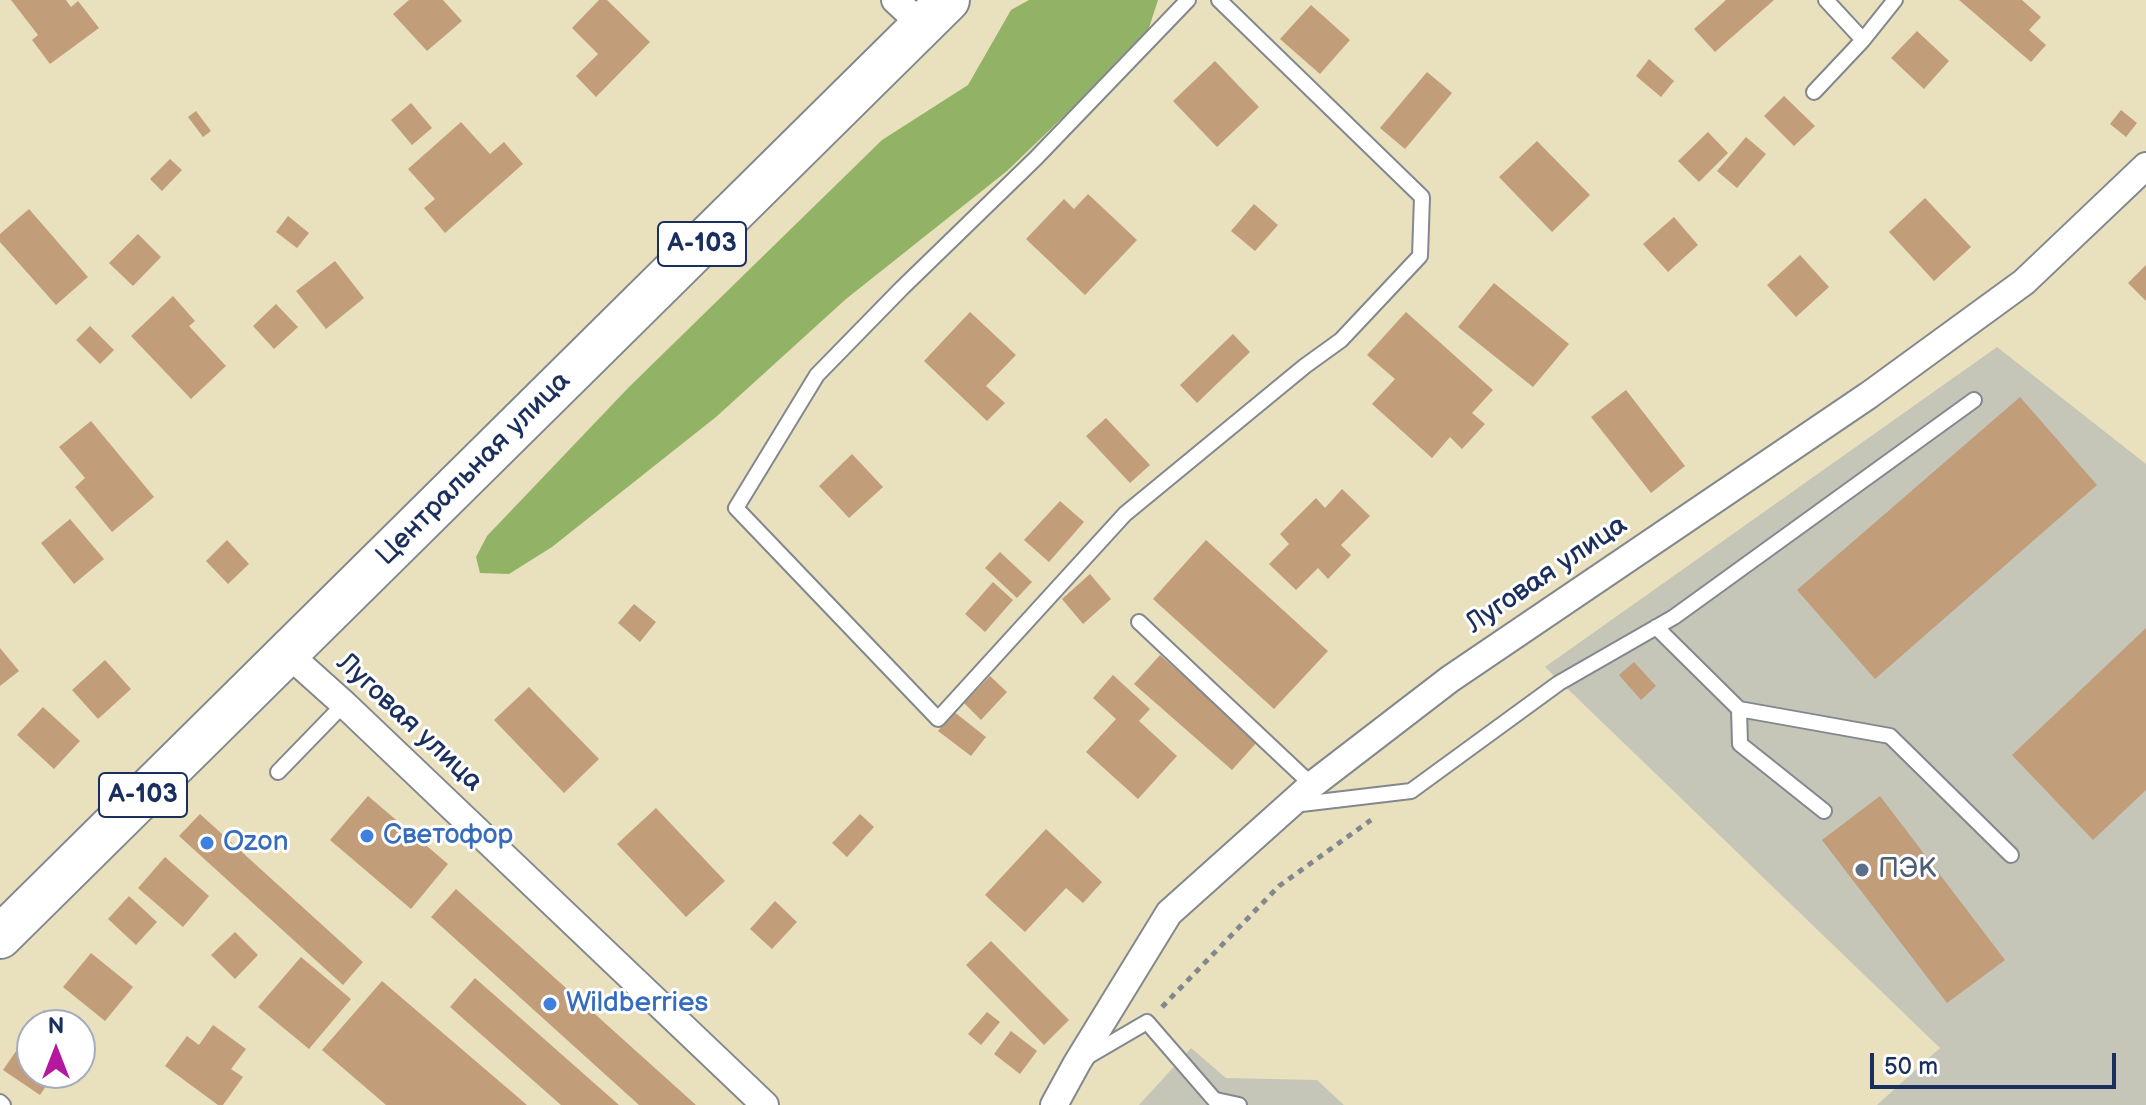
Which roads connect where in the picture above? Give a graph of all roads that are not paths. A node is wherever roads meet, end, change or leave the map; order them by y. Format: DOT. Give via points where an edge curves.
graph roads {
  1 [pos="1188,0"];
  2 [pos="1219,0"];
  3 [pos="1826,0"];
  4 [pos="1895,0"];
  5 [pos="922,9"];
  6 [pos="1863,40"];
  7 [pos="1814,92"];
  8 [pos="2146,166"];
  9 [pos="1974,400"];
  10 [pos="1139,622"];
  11 [pos="1656,627"];
  12 [pos="287,653"];
  13 [pos="344,704"];
  14 [pos="1739,709"];
  15 [pos="278,772"];
  16 [pos="1312,785"];
  17 [pos="1289,805"];
  18 [pos="1824,811"];
  19 [pos="2011,855"];
  20 [pos="0,937"];
  21 [pos="1077,1063"];
  22 [pos="1218,1103"];
  23 [pos="765,1105"];
  24 [pos="1054,1105"];
  25 [pos="1239,1105"];
  1 -- 2 [label="lane" via="817,375 736,508 938,719 1125,514 1341,340 1420,256 1422,197"];
  3 -- 6 [label="lane"];
  4 -- 6 [label="lane"];
  5 -- 12 [label="main road, Центральная улица / А-103"];
  6 -- 7 [label="lane"];
  8 -- 16 [label="street, Луговая улица" via="2024,282 1869,395 1450,679"];
  9 -- 11 [label="lane"];
  10 -- 16 [label="lane"];
  11 -- 14 [label="lane"];
  11 -- 17 [label="lane" via="1559,683 1411,791"];
  12 -- 13 [label="street, Луговая улица"];
  12 -- 20 [label="main road, Центральная улица / А-103"];
  13 -- 15 [label="lane"];
  13 -- 23 [label="street, Луговая улица"];
  14 -- 18 [label="lane" via="1740,744"];
  14 -- 19 [label="lane" via="1890,736"];
  16 -- 17 [label="street, Луговая улица"];
  17 -- 21 [label="street, Луговая улица" via="1169,913"];
  21 -- 22 [label="lane" via="1147,1022"];
  21 -- 24 [label="street, Луговая улица"];
  22 -- 25 [label="lane"];
}
